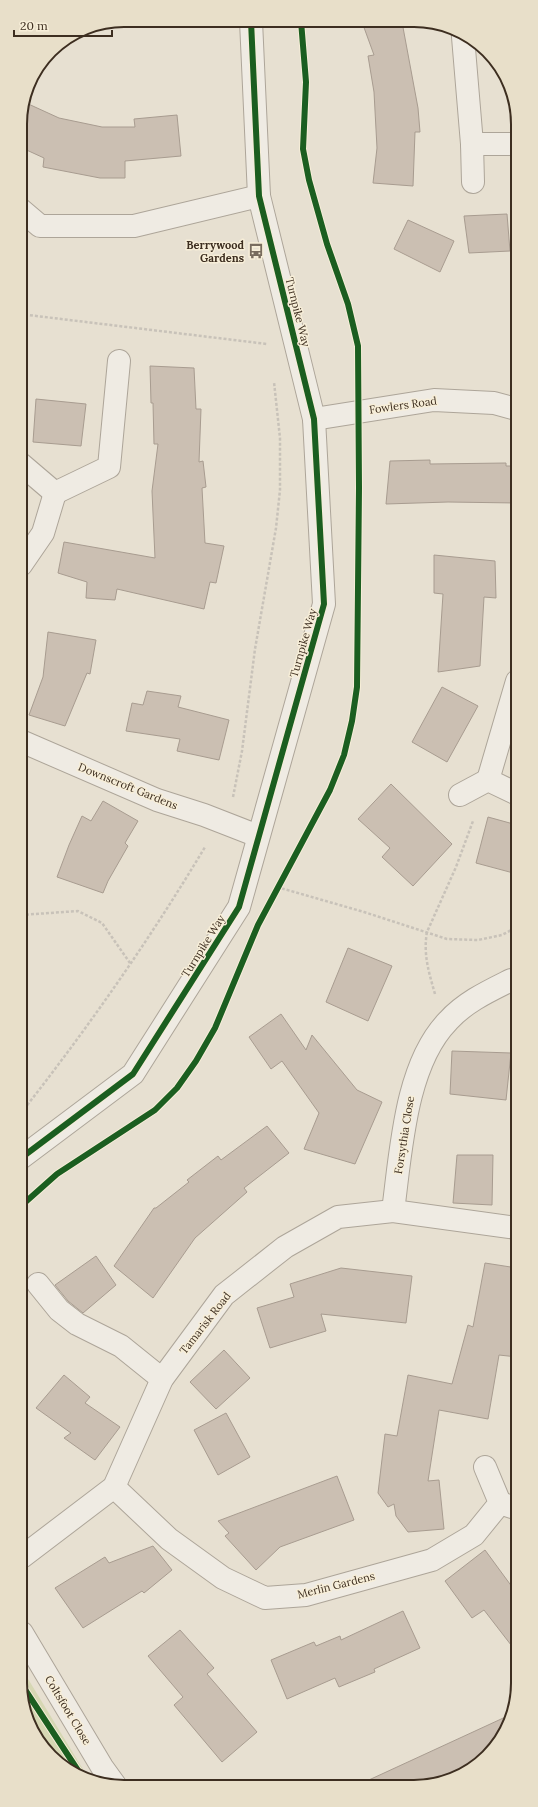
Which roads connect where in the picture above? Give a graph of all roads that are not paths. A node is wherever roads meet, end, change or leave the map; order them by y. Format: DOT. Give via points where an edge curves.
graph roads {
  1 [pos="251,27"];
  2 [pos="463,40"];
  3 [pos="472,144"];
  4 [pos="511,144"];
  5 [pos="473,182"];
  6 [pos="259,196"];
  7 [pos="27,215"];
  8 [pos="119,361"];
  9 [pos="511,408"];
  10 [pos="314,419"];
  11 [pos="27,469"];
  12 [pos="55,493"];
  13 [pos="27,556"];
  14 [pos="511,701"];
  15 [pos="27,745"];
  16 [pos="488,780"];
  17 [pos="511,791"];
  18 [pos="460,795"];
  19 [pos="258,836"];
  20 [pos="511,980"];
  21 [pos="27,1154"];
  22 [pos="393,1211"];
  23 [pos="511,1227"];
  24 [pos="38,1284"];
  25 [pos="162,1379"];
  26 [pos="485,1467"];
  27 [pos="114,1487"];
  28 [pos="509,1506"];
  29 [pos="27,1553"];
  30 [pos="27,1641"];
  31 [pos="111,1779"];
  1 -- 6 [label="street, Turnpike Way"];
  2 -- 3 [label="street"];
  3 -- 4 [label="street"];
  3 -- 5 [label="street"];
  6 -- 7 [label="street" via="134,226 40,226"];
  6 -- 10 [label="street, Turnpike Way"];
  8 -- 12 [label="street" via="109,467"];
  9 -- 10 [label="street, Fowlers Road" via="494,403 434,400"];
  10 -- 19 [label="street, Turnpike Way" via="324,604"];
  11 -- 12 [label="street"];
  12 -- 13 [label="street" via="43,533"];
  14 -- 16 [label="street"];
  15 -- 19 [label="street, Downscroft Gardens" via="157,800"];
  16 -- 17 [label="street"];
  16 -- 18 [label="street"];
  19 -- 21 [label="street, Turnpike Way" via="239,907 133,1074"];
  20 -- 22 [label="street, Forsythia Close" via="443,1014 410,1093"];
  22 -- 23 [label="street, Tamarisk Road"];
  22 -- 25 [label="street, Tamarisk Road" via="338,1217 285,1247 224,1295"];
  24 -- 25 [label="street" via="59,1310 77,1324 121,1346"];
  25 -- 27 [label="street, Tamarisk Road"];
  26 -- 28 [label="street, Merlin Gardens"];
  27 -- 28 [label="street, Merlin Gardens" via="169,1539 223,1578 265,1598 306,1595 432,1560 474,1535"];
  27 -- 29 [label="street, Tamarisk Road"];
  30 -- 31 [label="street, Coltsfoot Close"];
}
